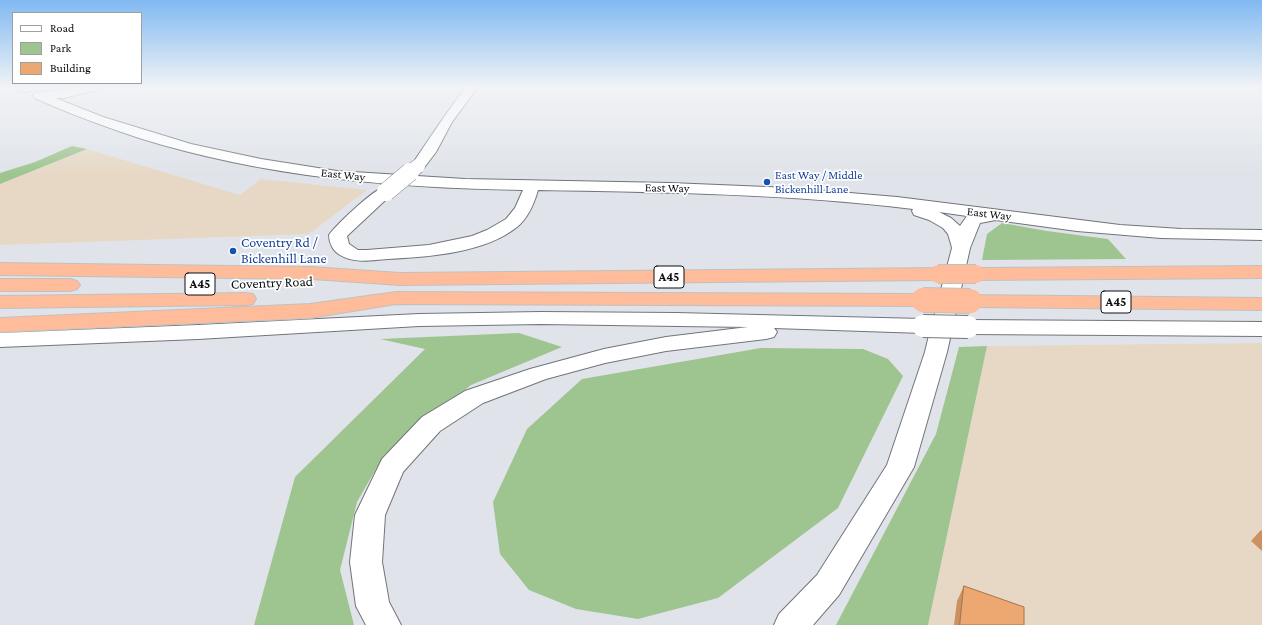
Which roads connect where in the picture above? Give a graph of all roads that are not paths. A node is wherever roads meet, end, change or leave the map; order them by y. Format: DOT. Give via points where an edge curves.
graph roads {
  1 [pos="84,116"];
  2 [pos="450,116"];
  3 [pos="532,186"];
  4 [pos="885,202"];
  5 [pos="1010,217"];
  6 [pos="1262,235"];
  7 [pos="961,248"];
  8 [pos="0,269"];
  9 [pos="1262,272"];
  10 [pos="0,285"];
  11 [pos="398,288"];
  12 [pos="0,302"];
  13 [pos="1262,304"];
  14 [pos="824,324"];
  15 [pos="0,325"];
  16 [pos="1262,329"];
  17 [pos="0,340"];
  18 [pos="384,625"];
  19 [pos="791,625"];
  1 -- 3 [label="street, East Way" via="228,157 319,173 424,182"];
  2 -- 3 [label="street, bridge" via="418,166 367,207 338,235 338,243 342,249 354,255 412,253 479,240 508,226 516,219 527,201"];
  3 -- 4 [label="street, East Way" via="703,188"];
  4 -- 5 [label="street, East Way"];
  4 -- 7 [label="street" via="911,208 941,220 957,233"];
  5 -- 6 [label="street, East Way" via="1103,229 1215,236"];
  5 -- 7 [label="street" via="986,216 974,219"];
  7 -- 19 [label="street" via="936,352 900,467 828,585"];
  8 -- 11 [label="highway" via="312,273"];
  9 -- 11 [label="highway, A45, bridge" via="938,274"];
  10 -- 11 [label="highway, Coventry Road / A45" via="218,284"];
  11 -- 12 [label="highway, Coventry Road / A45"];
  11 -- 13 [label="highway, A45, bridge" via="692,298"];
  11 -- 15 [label="highway" via="310,311"];
  14 -- 16 [label="street, bridge"];
  14 -- 17 [label="street" via="676,318 419,320"];
  14 -- 18 [label="street" via="666,344 604,356 538,374 474,396 431,424 392,466 370,515 366,562 373,606"];
}
